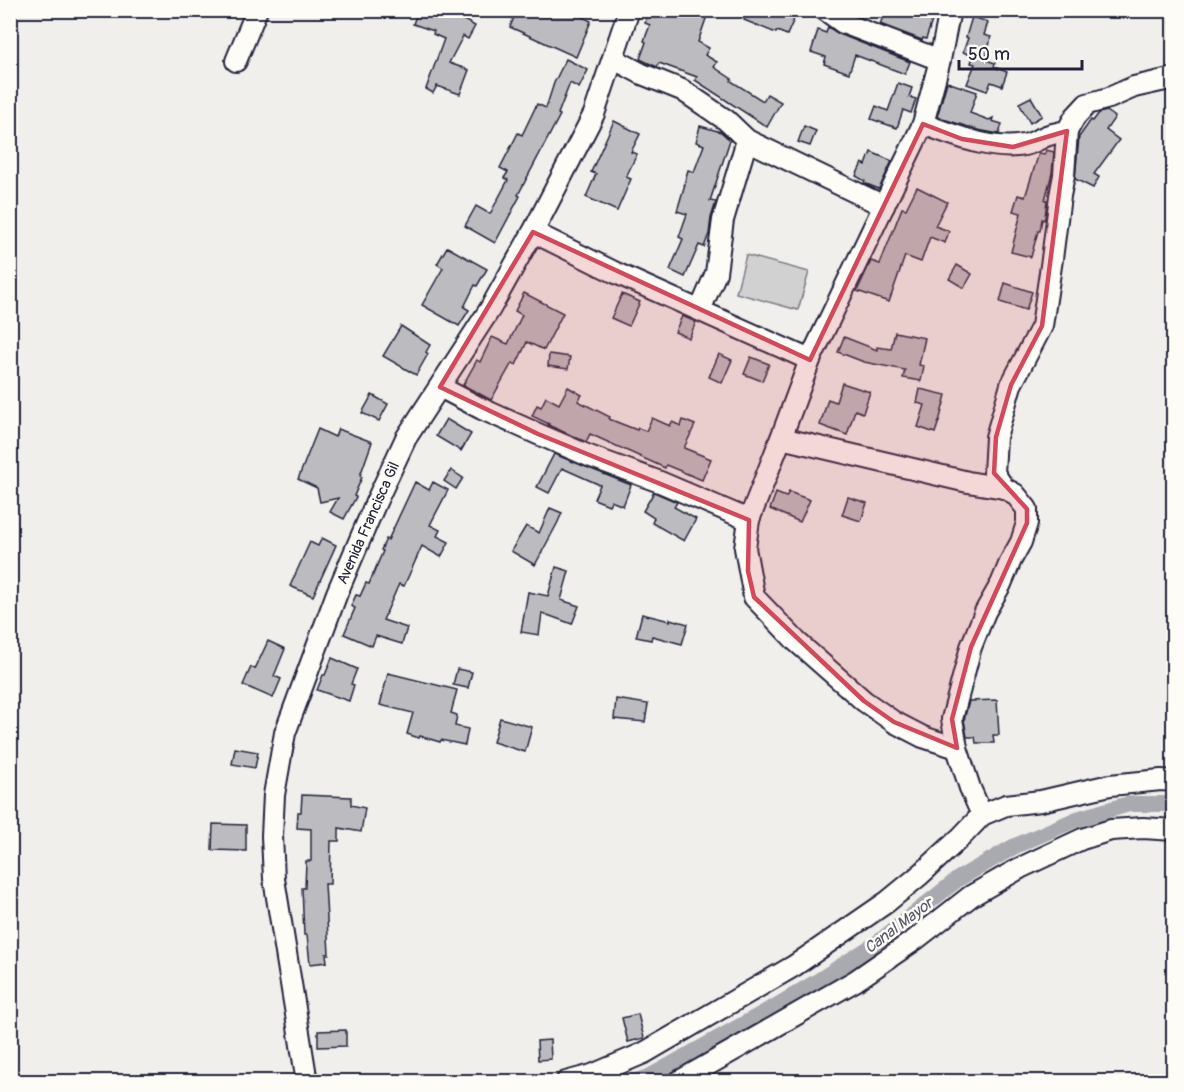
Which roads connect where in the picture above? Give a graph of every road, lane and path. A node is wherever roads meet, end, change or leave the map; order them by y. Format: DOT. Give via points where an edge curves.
graph roads {
  1 [pos="257,10"];
  2 [pos="629,10"];
  3 [pos="825,10"];
  4 [pos="950,10"];
  5 [pos="614,59"];
  6 [pos="940,60"];
  7 [pos="236,62"];
  8 [pos="1173,78"];
  9 [pos="923,124"];
  10 [pos="1067,131"];
  11 [pos="747,140"];
  12 [pos="884,206"];
  13 [pos="533,232"];
  14 [pos="700,310"];
  15 [pos="810,360"];
  16 [pos="440,387"];
  17 [pos="782,438"];
  18 [pos="1004,488"];
  19 [pos="749,520"];
  20 [pos="957,748"];
  21 [pos="1173,781"];
  22 [pos="982,815"];
  23 [pos="1173,830"];
  24 [pos="307,1082"];
  25 [pos="566,1082"];
  26 [pos="678,1082"];
  1 -- 7 [label="street"];
  2 -- 5 [label="street, Avenida Francisca Gil"];
  3 -- 6 [label="street" via="882,39"];
  4 -- 6 [label="street"];
  5 -- 11 [label="street" via="682,90 726,120"];
  5 -- 13 [label="street, Avenida Francisca Gil" via="594,114"];
  6 -- 9 [label="street"];
  8 -- 10 [label="street" via="1087,104"];
  9 -- 10 [label="street" via="962,139 1013,147"];
  9 -- 12 [label="street"];
  10 -- 18 [label="street" via="1042,326 1011,385 996,437 993,473"];
  11 -- 12 [label="street"];
  11 -- 14 [label="street" via="723,220 716,273"];
  12 -- 15 [label="street"];
  13 -- 14 [label="street"];
  13 -- 16 [label="street, Avenida Francisca Gil"];
  14 -- 15 [label="street"];
  15 -- 17 [label="street"];
  16 -- 19 [label="street" via="548,439"];
  16 -- 24 [label="street, Avenida Francisca Gil" via="406,438 376,502 285,734 274,795 274,879"];
  17 -- 18 [label="street"];
  17 -- 19 [label="street"];
  18 -- 20 [label="street" via="1016,494 1027,509 1027,523 970,647 952,719"];
  19 -- 20 [label="street" via="745,548 754,597 796,642 864,701 923,737"];
  20 -- 22 [label="street"];
  21 -- 22 [label="street" via="1110,785 1006,805"];
  22 -- 25 [label="street" via="895,896 794,966 644,1053 592,1076"];
  23 -- 26 [label="street" via="1111,830 1020,868 971,896 855,981"];
}
